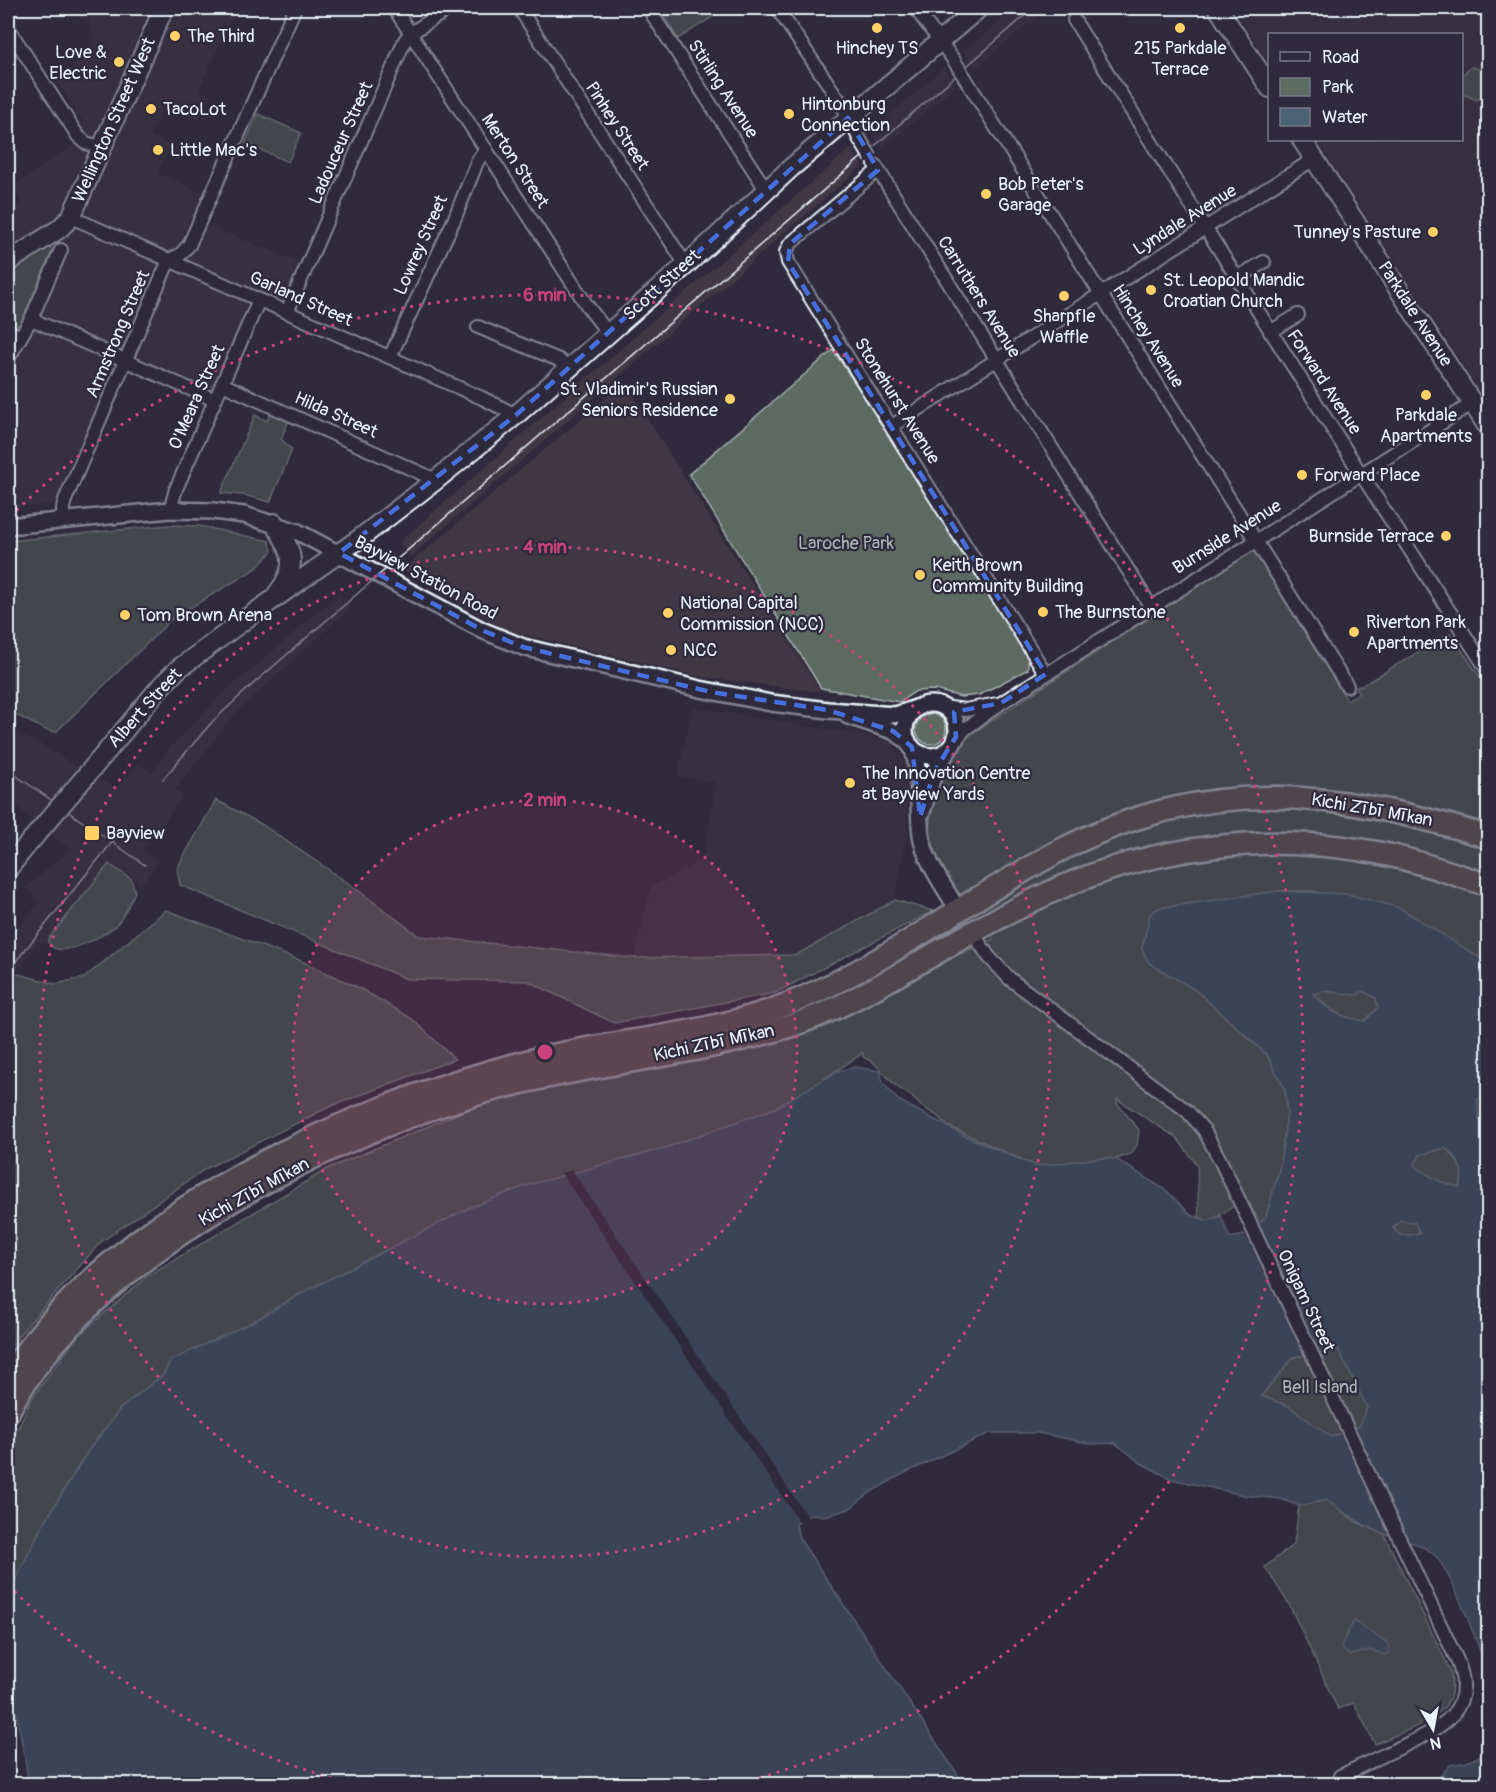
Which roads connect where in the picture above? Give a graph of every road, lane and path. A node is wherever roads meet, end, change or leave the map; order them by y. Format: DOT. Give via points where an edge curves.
graph roads {
  1 [pos="164,8"];
  2 [pos="295,8"];
  3 [pos="394,8"];
  4 [pos="450,8"];
  5 [pos="519,8"];
  6 [pos="648,8"];
  7 [pos="777,8"];
  8 [pos="915,8"];
  9 [pos="979,8"];
  10 [pos="1218,8"];
  11 [pos="1074,20"];
  12 [pos="8,27"];
  13 [pos="411,33"];
  14 [pos="939,40"];
  15 [pos="1268,86"];
  16 [pos="848,118"];
  17 [pos="1303,141"];
  18 [pos="103,148"];
  19 [pos="486,149"];
  20 [pos="1314,159"];
  21 [pos="878,170"];
  22 [pos="767,191"];
  23 [pos="65,223"];
  24 [pos="1205,228"];
  25 [pos="61,250"];
  26 [pos="169,260"];
  27 [pos="8,262"];
  28 [pos="1264,262"];
  29 [pos="686,265"];
  30 [pos="1237,278"];
  31 [pos="1101,295"];
  32 [pos="259,300"];
  33 [pos="287,312"];
  34 [pos="1298,315"];
  35 [pos="31,319"];
  36 [pos="478,327"];
  37 [pos="8,330"];
  38 [pos="1270,332"];
  39 [pos="608,333"];
  40 [pos="20,338"];
  41 [pos="390,357"];
  42 [pos="8,359"];
  43 [pos="998,360"];
  44 [pos="126,361"];
  45 [pos="566,369"];
  46 [pos="222,384"];
  47 [pos="215,400"];
  48 [pos="1473,403"];
  49 [pos="516,415"];
  50 [pos="892,426"];
  51 [pos="1488,428"];
  52 [pos="1361,474"];
  53 [pos="436,480"];
  54 [pos="170,510"];
  55 [pos="63,521"];
  56 [pos="274,523"];
  57 [pos="8,526"];
  58 [pos="1256,541"];
  59 [pos="339,553"];
  60 [pos="271,602"];
  61 [pos="1151,607"];
  62 [pos="1488,670"];
  63 [pos="1046,674"];
  64 [pos="1347,686"];
  65 [pos="1001,703"];
  66 [pos="943,706"];
  67 [pos="919,707"];
  68 [pos="828,710"];
  69 [pos="910,744"];
  70 [pos="952,745"];
  71 [pos="920,817"];
  72 [pos="1433,820"];
  73 [pos="1488,832"];
  74 [pos="1488,837"];
  75 [pos="8,869"];
  76 [pos="1488,887"];
  77 [pos="958,910"];
  78 [pos="972,932"];
  79 [pos="542,1068"];
  80 [pos="460,1089"];
  81 [pos="8,1377"];
  82 [pos="11,1406"];
  83 [pos="1340,1776"];
  1 -- 18 [label="main road, Wellington Street West"];
  2 -- 26 [label="street, Armstrong Street" via="189,244"];
  3 -- 13 [label="street, Merton Street"];
  4 -- 13 [label="street, Ladouceur Street"];
  5 -- 29 [label="street, Pinhey Street"];
  6 -- 22 [label="street, Stirling Avenue"];
  7 -- 16 [label="street, Carruthers Avenue"];
  8 -- 14 [label="street, Hinchey Avenue"];
  9 -- 14 [label="main road, Scott Street"];
  10 -- 15 [label="main road"];
  11 -- 24 [label="street, Forward Avenue"];
  12 -- 18 [label="street" via="78,136"];
  13 -- 19 [label="street, Merton Street"];
  13 -- 33 [label="street, Ladouceur Street"];
  14 -- 16 [label="main road, Scott Street"];
  14 -- 31 [label="street, Hinchey Avenue, bridge"];
  16 -- 21 [label="street, Carruthers Avenue, bridge"];
  16 -- 22 [label="main road, Scott Street"];
  17 -- 20 [label="main road, Parkdale Avenue"];
  18 -- 23 [label="main road, Wellington Street West"];
  19 -- 39 [label="street, Merton Street"];
  19 -- 41 [label="street, Lowrey Street"];
  20 -- 24 [label="street, Lyndale Avenue"];
  20 -- 48 [label="main road, Parkdale Avenue"];
  21 -- 43 [label="street, Carruthers Avenue"];
  21 -- 50 [label="street, Stonehurst Avenue" via="792,242 786,257"];
  22 -- 29 [label="main road, Scott Street"];
  23 -- 26 [label="street, Garland Street"];
  23 -- 27 [label="main road"];
  24 -- 30 [label="street, Forward Avenue"];
  24 -- 31 [label="street, Lyndale Avenue"];
  25 -- 35 [label="street"];
  26 -- 32 [label="street, Garland Street"];
  26 -- 44 [label="street, Armstrong Street"];
  28 -- 30 [label="street"];
  29 -- 39 [label="main road, Scott Street"];
  30 -- 38 [label="street, Forward Avenue"];
  31 -- 43 [label="street, Lyndale Avenue"];
  31 -- 58 [label="street, Hinchey Avenue"];
  32 -- 33 [label="street, Garland Street"];
  32 -- 46 [label="street, O'Meara Street"];
  33 -- 41 [label="street, Garland Street"];
  34 -- 38 [label="street"];
  35 -- 40 [label="street"];
  35 -- 44 [label="street"];
  36 -- 45 [label="street" via="559,360"];
  37 -- 40 [label="street"];
  38 -- 52 [label="street, Forward Avenue"];
  39 -- 45 [label="main road, Scott Street"];
  40 -- 42 [label="street"];
  41 -- 49 [label="street, Garland Street"];
  43 -- 50 [label="street, Lyndale Avenue"];
  43 -- 61 [label="street, Carruthers Avenue"];
  44 -- 47 [label="street"];
  44 -- 55 [label="street, Armstrong Street" via="65,500"];
  45 -- 49 [label="main road, Scott Street"];
  46 -- 47 [label="street, O'Meara Street"];
  46 -- 53 [label="street, Hilda Street"];
  47 -- 54 [label="street, O'Meara Street"];
  48 -- 51 [label="main road, Parkdale Avenue"];
  48 -- 52 [label="street, Burnside Avenue"];
  49 -- 53 [label="main road, Scott Street"];
  50 -- 63 [label="street, Stonehurst Avenue"];
  52 -- 58 [label="street, Burnside Avenue"];
  52 -- 62 [label="street, Forward Avenue"];
  53 -- 59 [label="main road, Scott Street"];
  54 -- 55 [label="street, Bayview Station Road"];
  54 -- 56 [label="street, Bayview Station Road" via="222,511"];
  55 -- 57 [label="street, Bayview Station Road"];
  56 -- 59 [label="street, Bayview Station Road"];
  56 -- 60 [label="main road" via="287,543 291,564 286,581"];
  58 -- 61 [label="street, Burnside Avenue"];
  58 -- 64 [label="street, Hinchey Avenue"];
  59 -- 60 [label="main road, Albert Street"];
  59 -- 68 [label="street, Bayview Station Road" via="484,631 523,647 711,692"];
  60 -- 75 [label="main road, Albert Street, bridge" via="178,669 161,686"];
  61 -- 63 [label="street, Burnside Avenue"];
  63 -- 65 [label="street, Burnside Avenue"];
  65 -- 66 [label="street, Burnside Avenue" via="965,710"];
  65 -- 70 [label="street, Burnside Avenue" via="965,729"];
  66 -- 67 [label="street"];
  66 -- 70 [label="street" via="956,721"];
  67 -- 68 [label="street, Bayview Station Road" via="895,715"];
  67 -- 69 [label="street" via="906,724"];
  68 -- 69 [label="street, Bayview Station Road" via="885,727"];
  69 -- 70 [label="street" via="929,755 942,753"];
  69 -- 71 [label="street" via="919,773"];
  70 -- 71 [label="street" via="935,770"];
  71 -- 77 [label="street" via="927,857"];
  72 -- 73 [label="highway"];
  72 -- 74 [label="highway, Kichi Zībī Mīkan"];
  72 -- 77 [label="highway, Kichi Zībī Mīkan" via="1314,798 1239,798 1185,805 1099,831"];
  76 -- 78 [label="highway, Kichi Zībī Mīkan" via="1437,868 1365,850 1309,844 1251,844 1187,850 1136,861 1044,895"];
  77 -- 78 [label="highway"];
  77 -- 79 [label="highway, Kichi Zībī Mīkan" via="849,977 802,999 706,1028"];
  78 -- 79 [label="highway, Kichi Zībī Mīkan" via="845,1002 796,1024 728,1043"];
  78 -- 83 [label="street, Onigam Street" via="1002,972 1187,1111 1204,1130 1461,1669 1463,1693 1448,1720"];
  79 -- 80 [label="highway, Kichi Zībī Mīkan"];
  80 -- 81 [label="highway, Kichi Zībī Mīkan" via="366,1113 236,1177 176,1215 124,1252 67,1302 33,1340"];
  80 -- 82 [label="highway, Kichi Zībī Mīkan" via="303,1164 182,1233 135,1267 84,1312 45,1356"];
}
